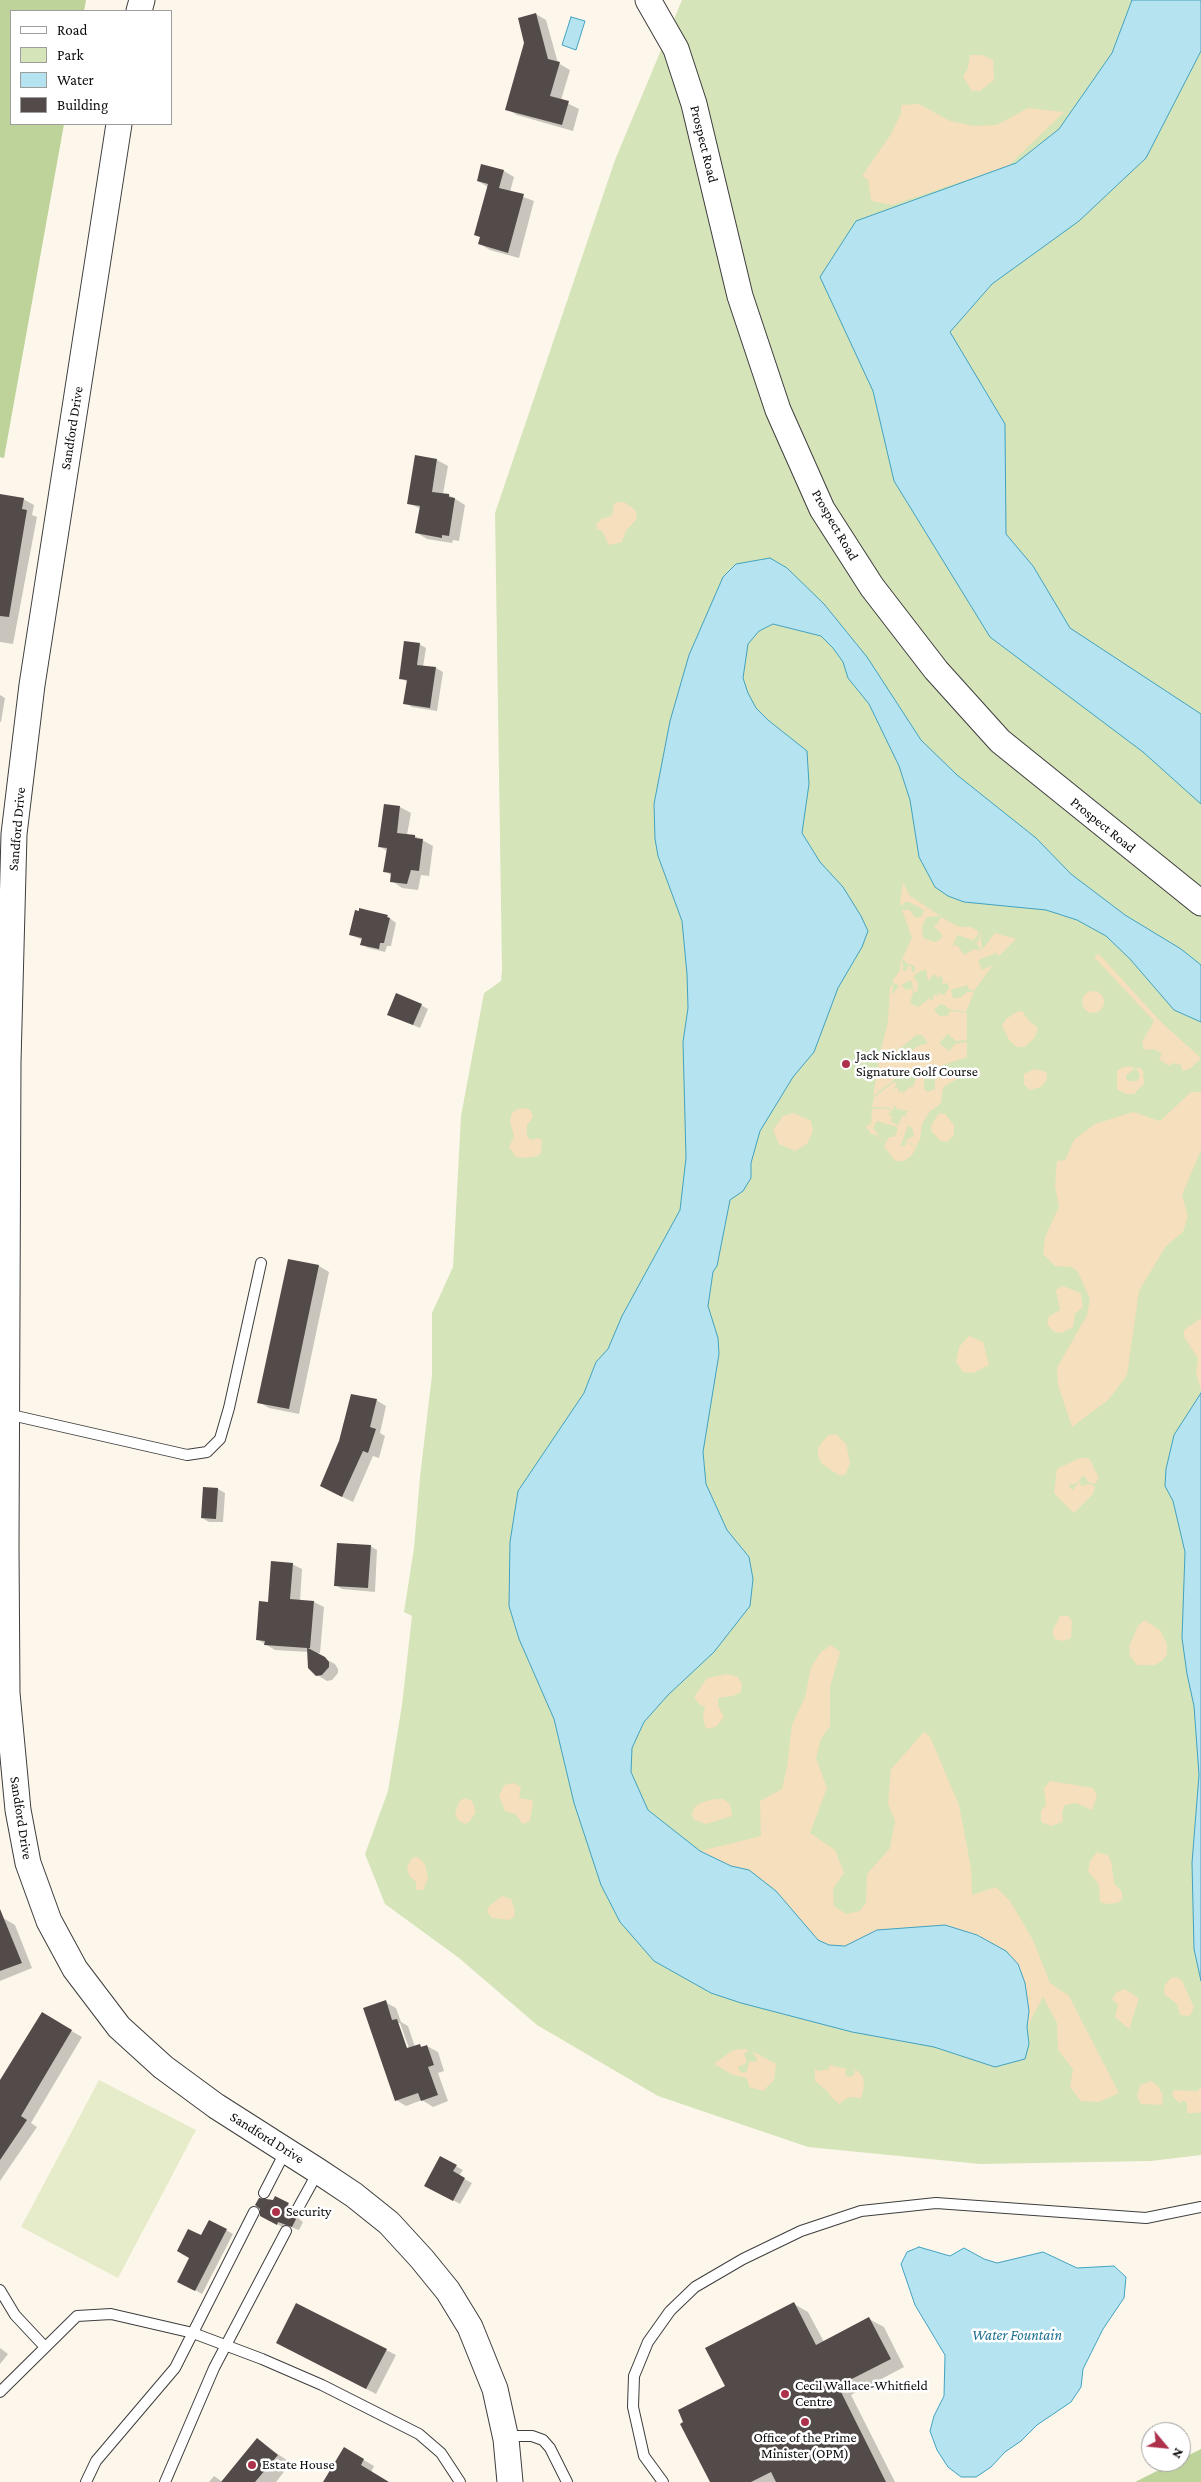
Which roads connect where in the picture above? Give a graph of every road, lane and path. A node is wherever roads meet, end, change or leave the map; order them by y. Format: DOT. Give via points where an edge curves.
graph roads {
  1 [pos="648,0"];
  2 [pos="119,125"];
  3 [pos="1201,903"];
  4 [pos="261,1263"];
  5 [pos="6,1413"];
  6 [pos="286,2150"];
  7 [pos="318,2171"];
  8 [pos="264,2193"];
  9 [pos="1201,2208"];
  10 [pos="297,2210"];
  11 [pos="254,2212"];
  12 [pos="286,2230"];
  13 [pos="0,2290"];
  14 [pos="193,2333"];
  15 [pos="227,2345"];
  16 [pos="44,2346"];
  17 [pos="0,2392"];
  18 [pos="506,2439"];
  19 [pos="86,2482"];
  20 [pos="165,2482"];
  21 [pos="460,2482"];
  22 [pos="510,2482"];
  23 [pos="567,2482"];
  24 [pos="662,2482"];
  1 -- 3 [label="street, Prospect Road" via="679,58 694,104 740,296 778,410 822,509 872,586 936,670 1000,741"];
  2 -- 5 [label="street, Sandford Drive" via="32,685 14,834 8,1062"];
  4 -- 5 [label="lane" via="229,1408 220,1439 207,1452 187,1454"];
  5 -- 6 [label="street, Sandford Drive" via="8,1702 18,1810 28,1863 40,1898 60,1945 119,2027 163,2067 216,2106"];
  6 -- 7 [label="street, Sandford Drive"];
  6 -- 8 [label="lane"];
  7 -- 10 [label="lane"];
  7 -- 18 [label="street, Sandford Drive" via="388,2222 448,2291 483,2355 495,2389"];
  9 -- 24 [label="lane" via="1146,2218 936,2203 861,2211 802,2231 743,2259 695,2287 670,2311 648,2342 634,2376 633,2406 644,2456"];
  11 -- 14 [label="lane"];
  12 -- 15 [label="lane"];
  13 -- 16 [label="lane" via="15,2315"];
  14 -- 15 [label="lane"];
  14 -- 16 [label="lane" via="111,2314 86,2314 77,2316"];
  14 -- 19 [label="lane" via="175,2368 96,2461"];
  15 -- 20 [label="lane" via="203,2390"];
  15 -- 21 [label="lane" via="322,2385 419,2434 441,2453"];
  16 -- 17 [label="lane"];
  18 -- 22 [label="street, Sandford Drive"];
  18 -- 23 [label="lane" via="532,2436 543,2440"];
}
